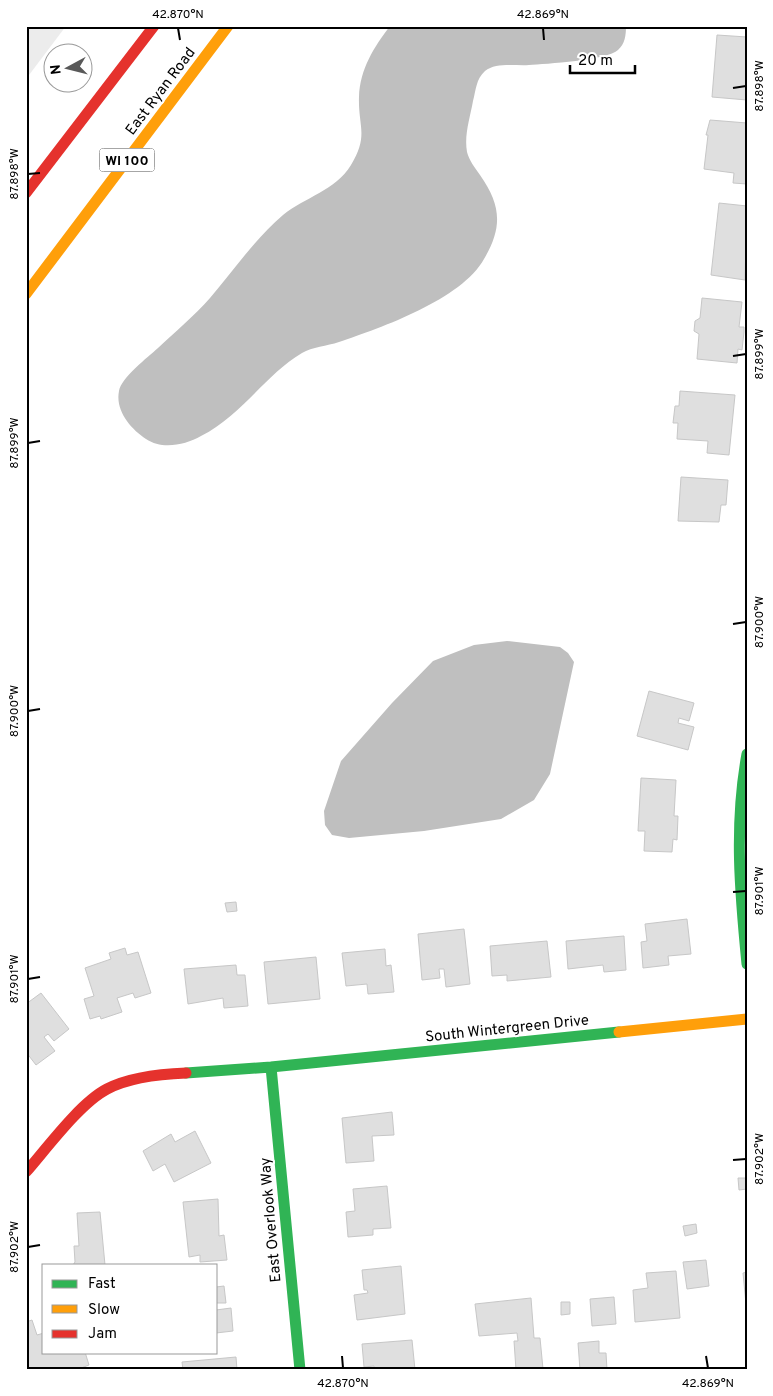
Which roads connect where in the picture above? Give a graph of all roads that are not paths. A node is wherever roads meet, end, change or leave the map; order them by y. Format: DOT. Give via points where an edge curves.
graph roads {
  1 [pos="154,26"];
  2 [pos="228,26"];
  3 [pos="26,193"];
  4 [pos="26,294"];
  5 [pos="747,754"];
  6 [pos="747,964"];
  7 [pos="747,1019"];
  8 [pos="271,1067"];
  9 [pos="26,1172"];
  10 [pos="300,1370"];
  1 -- 3 [label="street"];
  2 -- 4 [label="street, East Ryan Road / WI 100"];
  5 -- 6 [label="street" via="739,788 737,822"];
  7 -- 8 [label="street, South Wintergreen Drive"];
  8 -- 9 [label="street, South Wintergreen Drive" via="152,1076 107,1089 87,1104"];
  8 -- 10 [label="street, East Overlook Way"];
}
